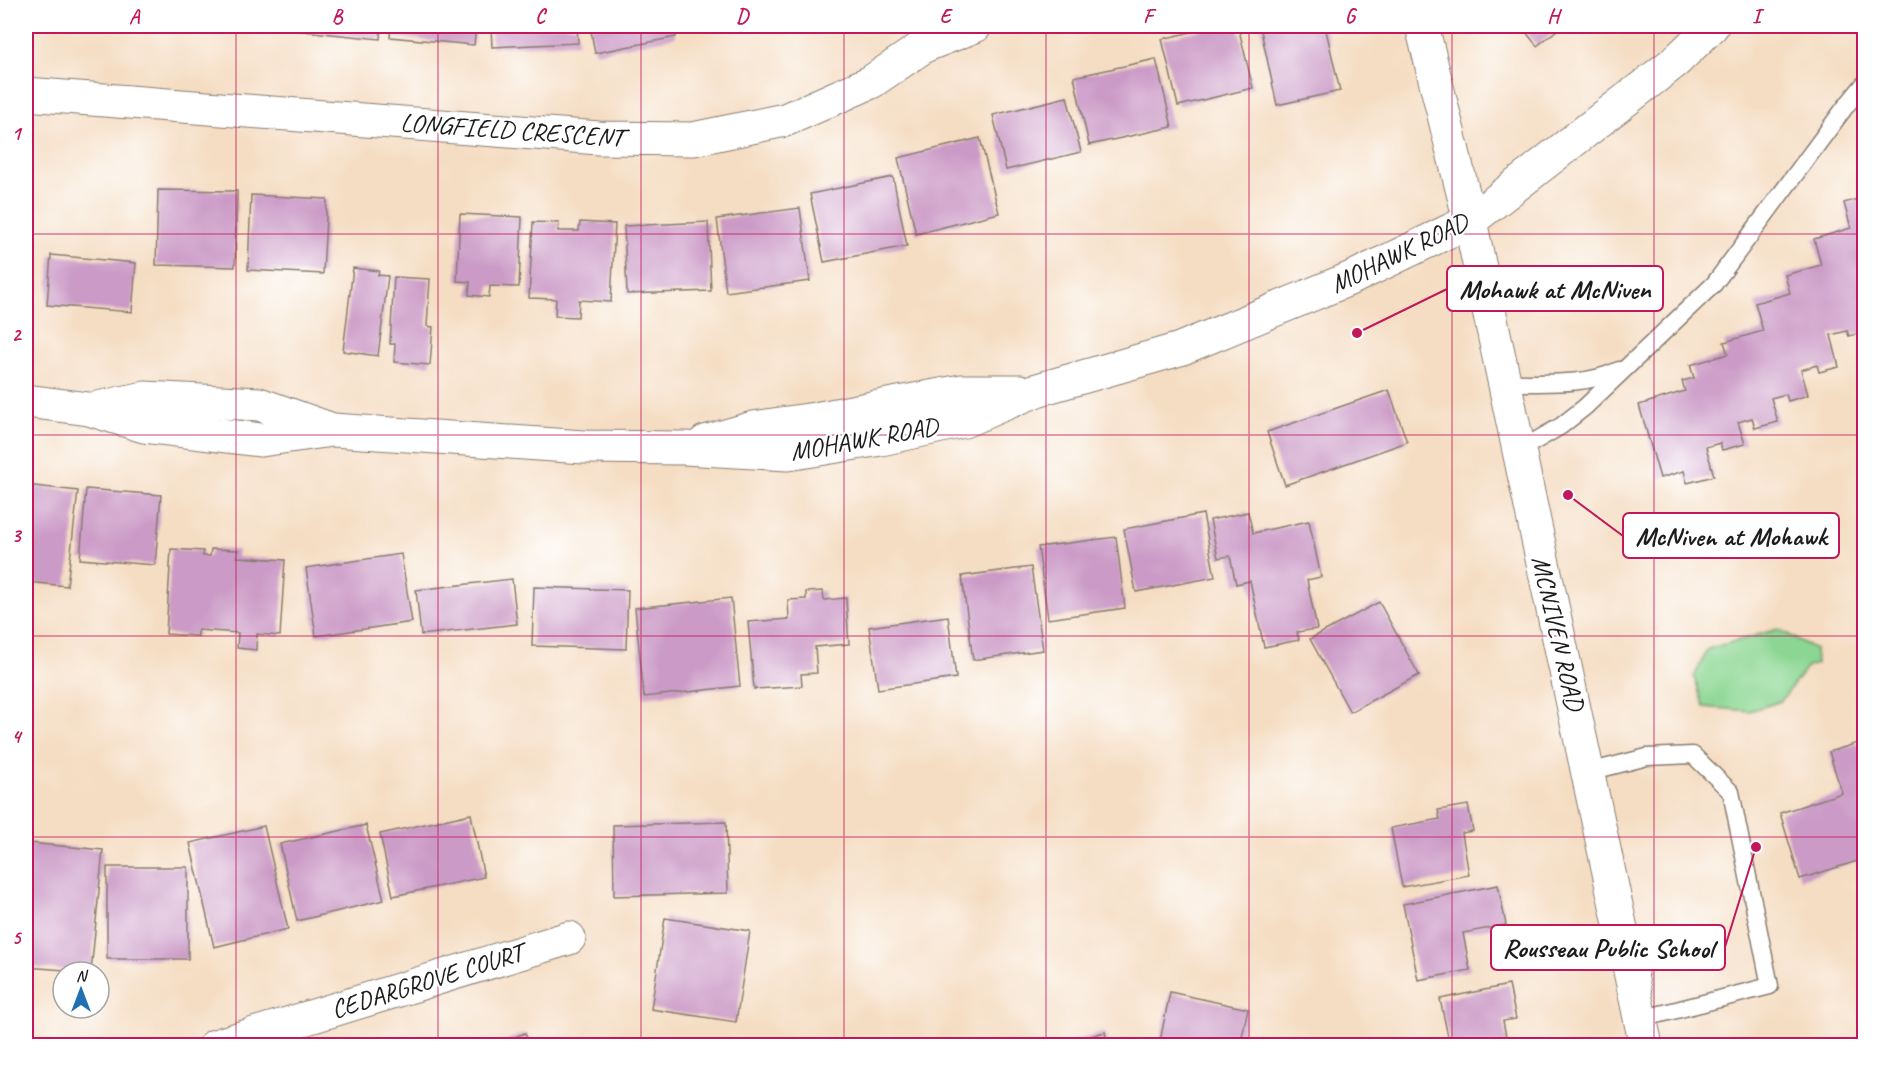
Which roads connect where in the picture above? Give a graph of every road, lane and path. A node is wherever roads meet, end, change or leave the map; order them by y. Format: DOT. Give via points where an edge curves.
graph roads {
  1 [pos="975,26"];
  2 [pos="1422,26"];
  3 [pos="1712,26"];
  4 [pos="922,36"];
  5 [pos="1864,84"];
  6 [pos="26,94"];
  7 [pos="1470,221"];
  8 [pos="1625,367"];
  9 [pos="1504,383"];
  10 [pos="26,401"];
  11 [pos="1518,451"];
  12 [pos="1589,772"];
  13 [pos="569,938"];
  14 [pos="1643,1032"];
  15 [pos="215,1046"];
  1 -- 4 [label="main road, LONGFIELD CRESCENT"];
  2 -- 7 [label="main road, MCNIVEN ROAD"];
  3 -- 7 [label="main road, MOHAWK ROAD" via="1676,61"];
  4 -- 6 [label="main road, LONGFIELD CRESCENT" via="871,82 785,120 693,139 599,138"];
  5 -- 8 [label="lane" via="1714,284"];
  7 -- 9 [label="main road, MCNIVEN ROAD"];
  7 -- 10 [label="main road, MOHAWK ROAD" via="1354,277 1180,349 1037,390 964,421 788,454 584,447 333,430 261,440 144,426 89,410"];
  8 -- 9 [label="lane" via="1578,381"];
  8 -- 11 [label="lane" via="1585,407"];
  9 -- 11 [label="main road, MCNIVEN ROAD"];
  11 -- 12 [label="main road, MCNIVEN ROAD"];
  12 -- 14 [label="main road, MCNIVEN ROAD"];
  12 -- 14 [label="lane" via="1647,757 1693,755 1731,792 1736,815 1770,986"];
  13 -- 15 [label="main road, CEDARGROVE COURT"];
}
